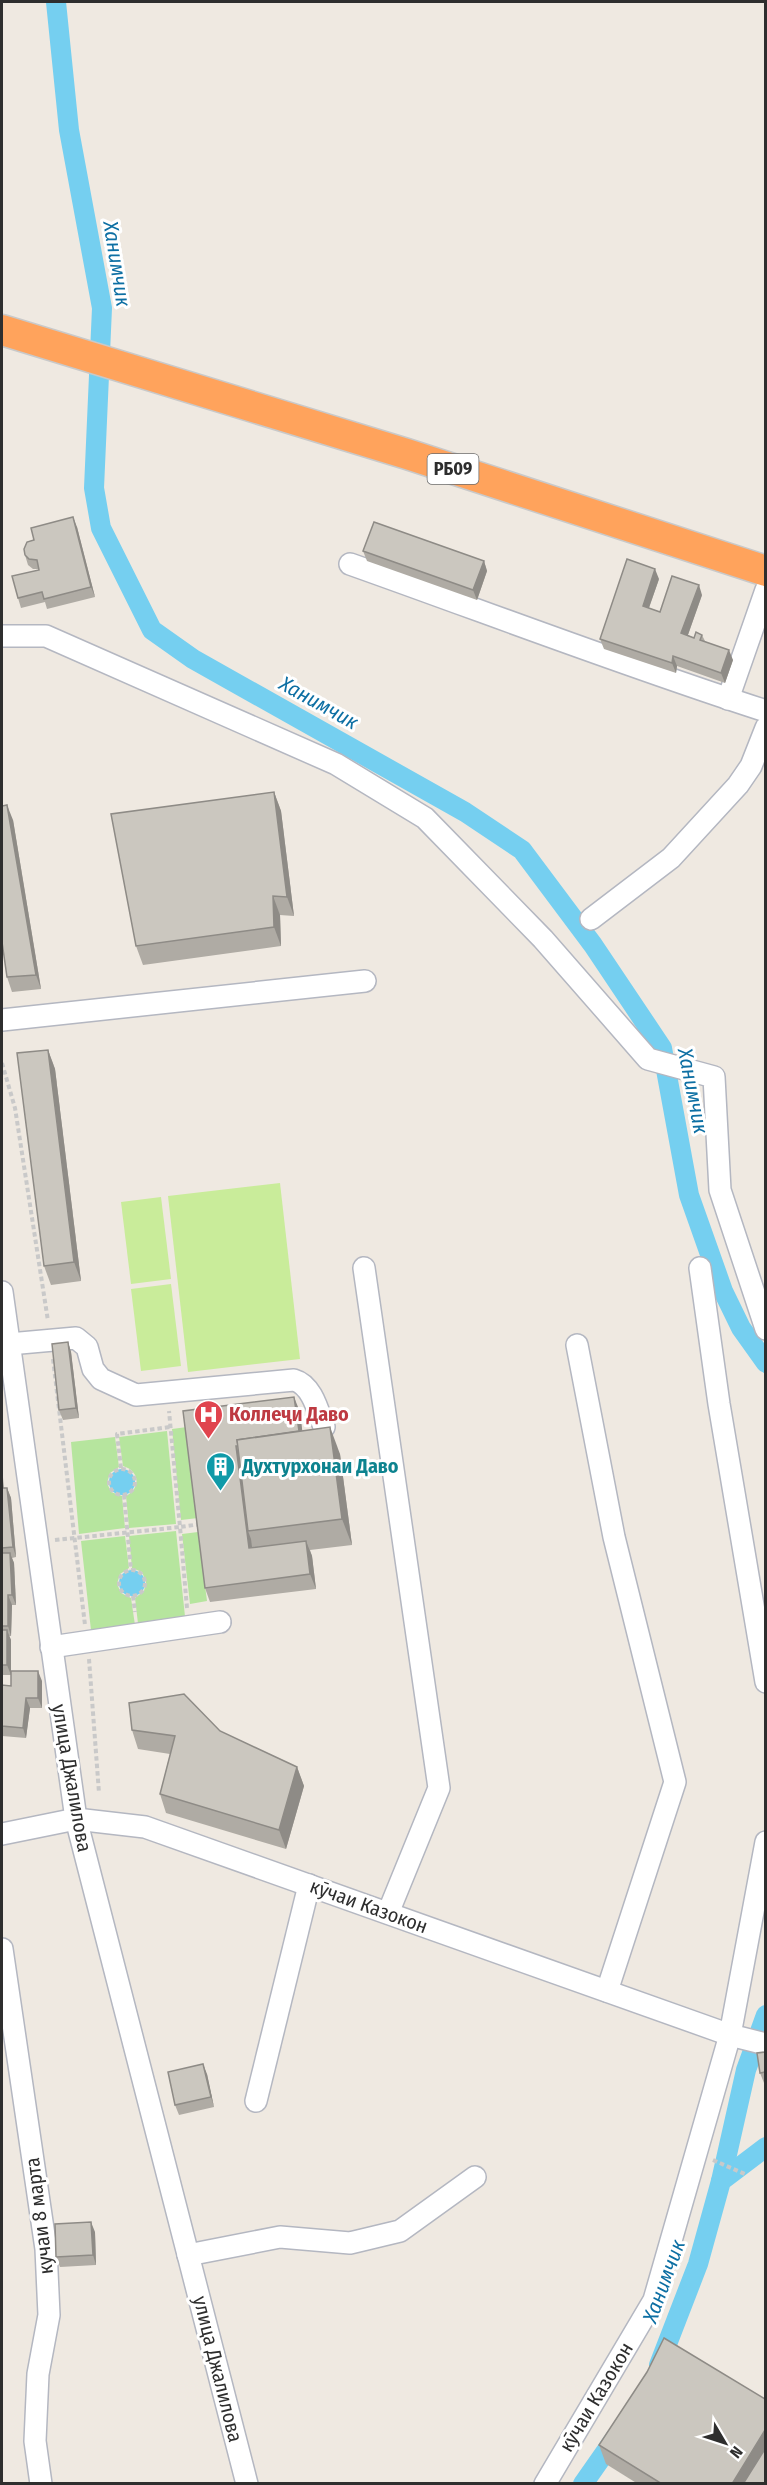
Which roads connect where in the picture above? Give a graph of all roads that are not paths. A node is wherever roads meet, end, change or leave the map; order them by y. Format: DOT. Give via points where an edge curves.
graph roads {
  1 [pos="2,330"];
  2 [pos="350,564"];
  3 [pos="765,571"];
  4 [pos="765,590"];
  5 [pos="2,636"];
  6 [pos="728,699"];
  7 [pos="765,711"];
  8 [pos="765,728"];
  9 [pos="591,919"];
  10 [pos="365,981"];
  11 [pos="2,1020"];
  12 [pos="364,1268"];
  13 [pos="700,1268"];
  14 [pos="2,1292"];
  15 [pos="765,1329"];
  16 [pos="9,1344"];
  17 [pos="577,1345"];
  18 [pos="324,1427"];
  19 [pos="220,1622"];
  20 [pos="51,1647"];
  21 [pos="765,1682"];
  22 [pos="76,1819"];
  23 [pos="2,1834"];
  24 [pos="765,1842"];
  25 [pos="309,1885"];
  26 [pos="388,1913"];
  27 [pos="2,1949"];
  28 [pos="607,1991"];
  29 [pos="752,2040"];
  30 [pos="256,2101"];
  31 [pos="475,2177"];
  32 [pos="188,2255"];
  33 [pos="247,2483"];
  34 [pos="41,2484"];
  35 [pos="260,2484"];
  36 [pos="545,2484"];
  1 -- 3 [label="highway, РБ09" via="407,454"];
  2 -- 6 [label="street"];
  4 -- 6 [label="street"];
  5 -- 15 [label="street" via="46,636 336,764 424,818 543,939 648,1059 714,1077 720,1190"];
  6 -- 7 [label="street"];
  8 -- 9 [label="street" via="751,766 738,785 672,858"];
  10 -- 11 [label="street"];
  12 -- 26 [label="street" via="439,1788"];
  13 -- 21 [label="street"];
  14 -- 16 [label="street, улица Джалилова"];
  16 -- 18 [label="street" via="81,1340 101,1378 136,1395 294,1380 310,1393"];
  16 -- 20 [label="street, улица Джалилова"];
  17 -- 28 [label="street" via="614,1537 675,1782"];
  19 -- 20 [label="street"];
  20 -- 22 [label="street, улица Джалилова"];
  22 -- 23 [label="street, кӯчаи Казокон"];
  22 -- 25 [label="street, кӯчаи Казокон" via="145,1827"];
  22 -- 32 [label="street, улица Джалилова"];
  24 -- 29 [label="street"];
  25 -- 26 [label="street, кӯчаи Казокон"];
  25 -- 30 [label="street"];
  26 -- 28 [label="street, кӯчаи Казокон"];
  27 -- 34 [label="street, кучаи 8 марта" via="46,2249 49,2315 38,2374 35,2441"];
  28 -- 29 [label="street, кӯчаи Казокон"];
  29 -- 36 [label="street, кӯчаи Казокон" via="696,2152 654,2300"];
  31 -- 32 [label="street" via="400,2231 350,2243 280,2237"];
  32 -- 33 [label="street, улица Джалилова"];
  33 -- 35 [label="street"];
}
